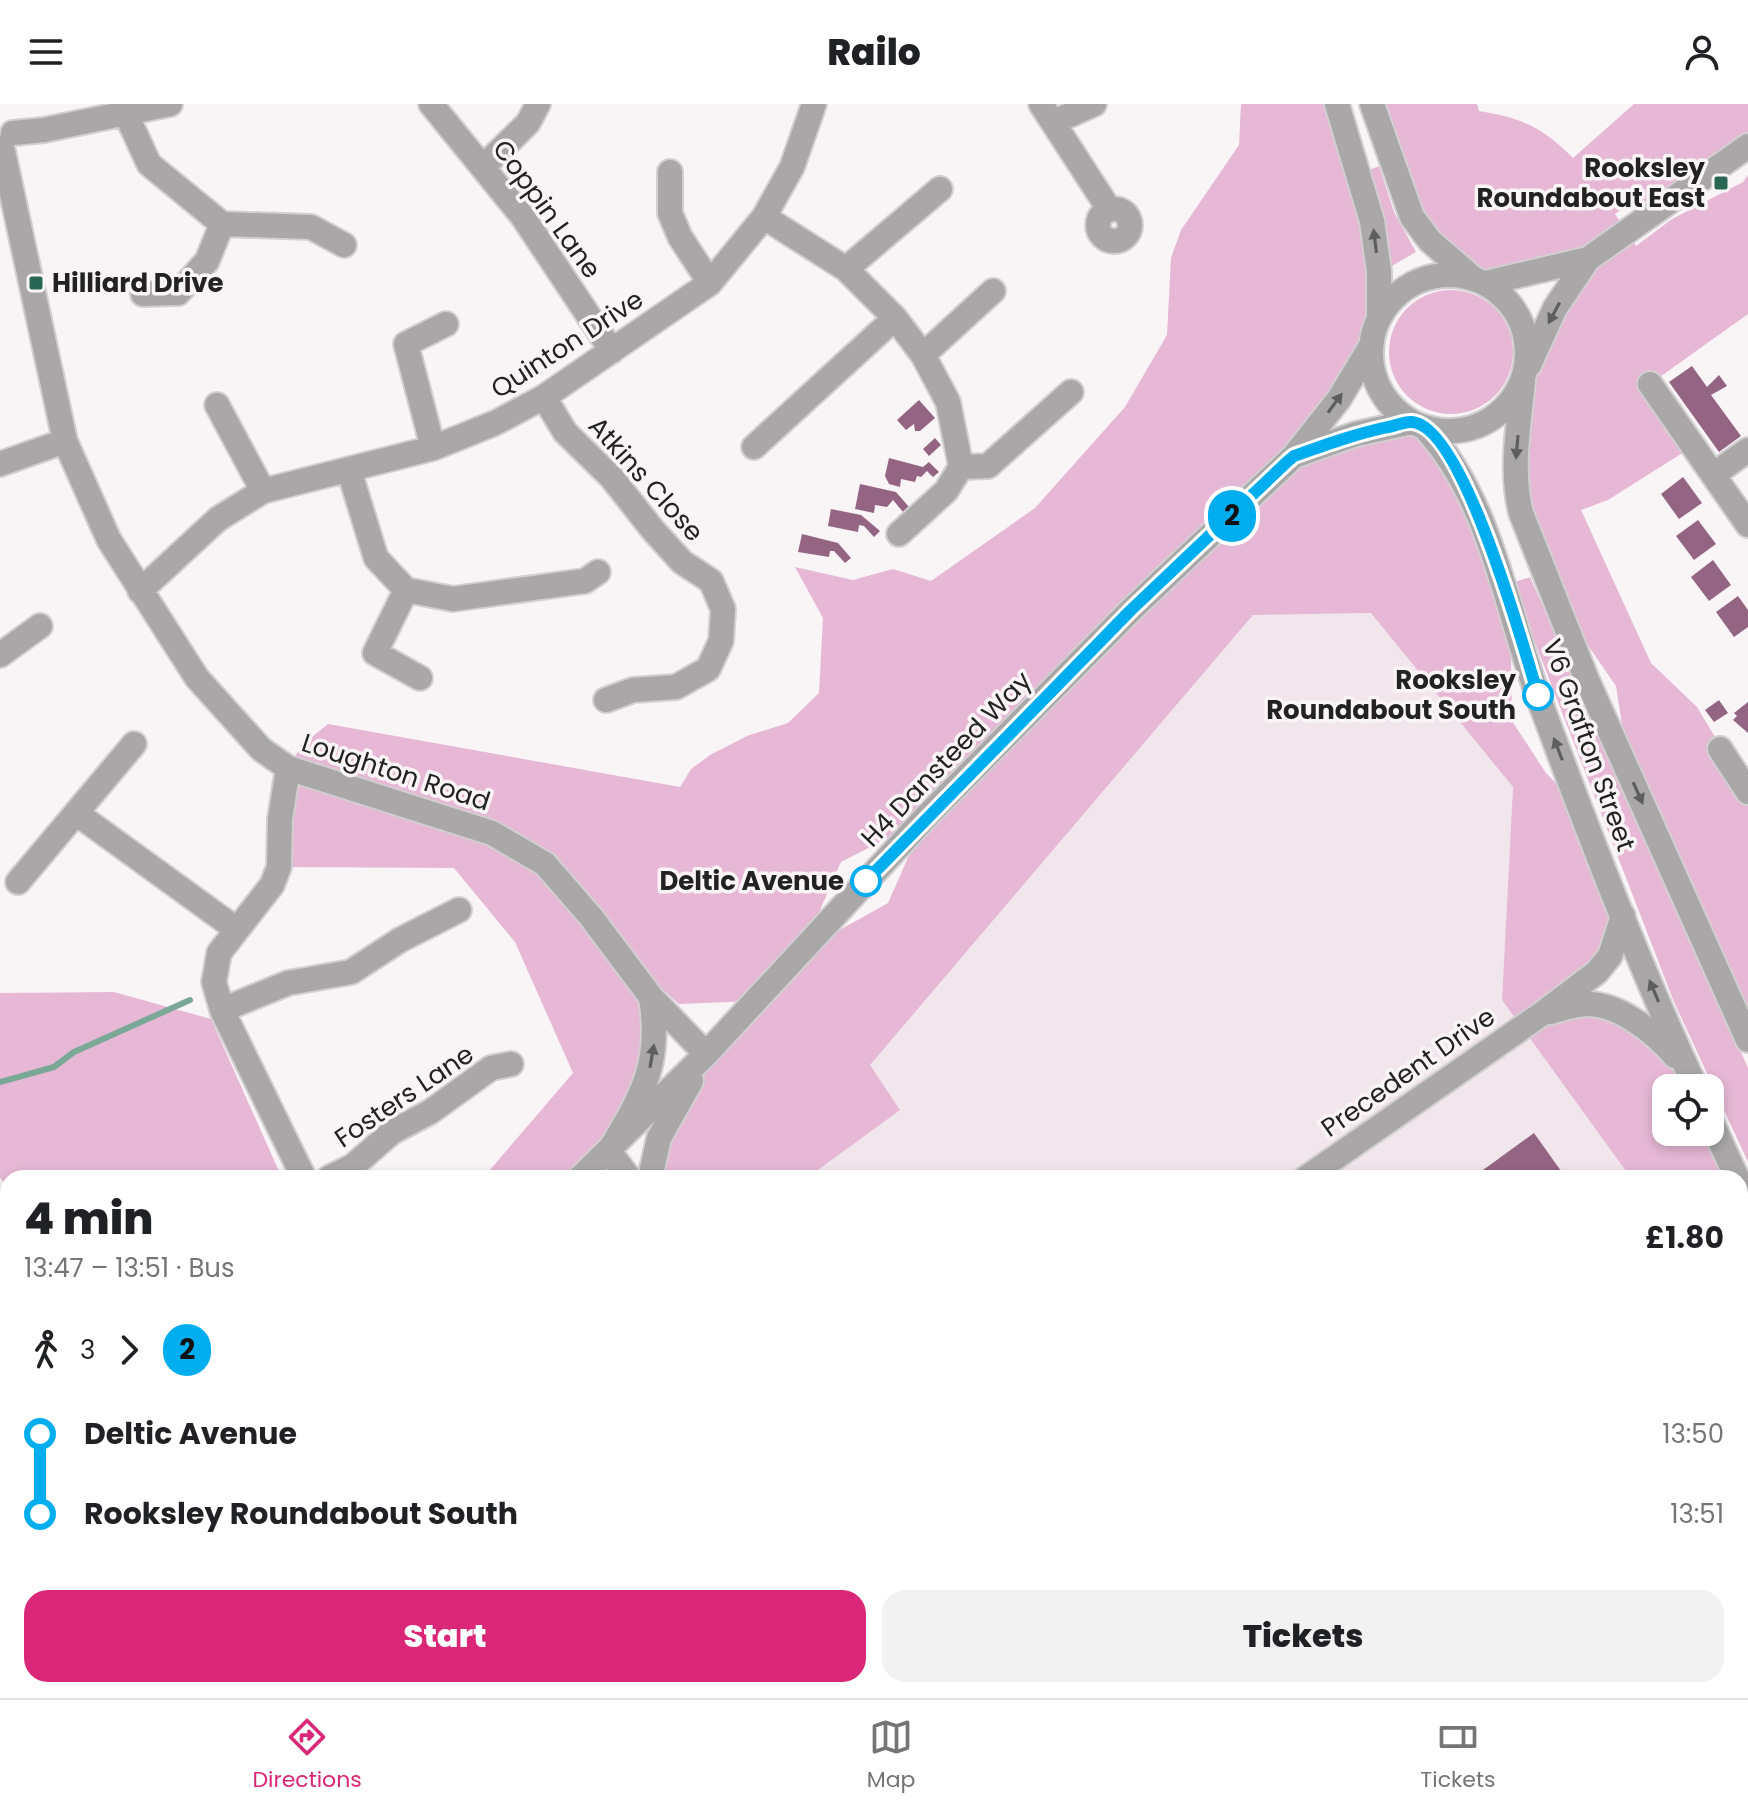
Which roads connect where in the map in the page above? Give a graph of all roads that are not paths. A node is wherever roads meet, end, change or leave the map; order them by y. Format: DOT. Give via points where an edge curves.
graph roads {
  1 [pos="170,104"];
  2 [pos="431,104"];
  3 [pos="538,104"];
  4 [pos="814,104"];
  5 [pos="1094,104"];
  6 [pos="1372,104"];
  7 [pos="1338,106"];
  8 [pos="1048,113"];
  9 [pos="126,114"];
  10 [pos="4,137"];
  11 [pos="1748,146"];
  12 [pos="484,166"];
  13 [pos="670,172"];
  14 [pos="940,189"];
  15 [pos="1109,209"];
  16 [pos="764,217"];
  17 [pos="222,224"];
  18 [pos="344,245"];
  19 [pos="1597,253"];
  20 [pos="846,269"];
  21 [pos="1480,281"];
  22 [pos="710,283"];
  23 [pos="993,291"];
  24 [pos="143,294"];
  25 [pos="1379,317"];
  26 [pos="895,318"];
  27 [pos="446,324"];
  28 [pos="1371,346"];
  29 [pos="612,351"];
  30 [pos="923,355"];
  31 [pos="1524,376"];
  32 [pos="1650,384"];
  33 [pos="1071,392"];
  34 [pos="544,397"];
  35 [pos="217,405"];
  36 [pos="1418,424"];
  37 [pos="65,441"];
  38 [pos="754,447"];
  39 [pos="433,448"];
  40 [pos="1748,450"];
  41 [pos="1291,458"];
  42 [pos="0,464"];
  43 [pos="961,467"];
  44 [pos="349,470"];
  45 [pos="1713,475"];
  46 [pos="263,491"];
  47 [pos="1748,525"];
  48 [pos="899,534"];
  49 [pos="598,572"];
  50 [pos="406,590"];
  51 [pos="140,591"];
  52 [pos="40,626"];
  53 [pos="0,655"];
  54 [pos="420,678"];
  55 [pos="606,700"];
  56 [pos="134,744"];
  57 [pos="1734,758"];
  58 [pos="288,768"];
  59 [pos="1748,792"];
  60 [pos="76,813"];
  61 [pos="18,882"];
  62 [pos="459,910"];
  63 [pos="1623,916"];
  64 [pos="236,929"];
  65 [pos="651,997"];
  66 [pos="222,1010"];
  67 [pos="1543,1013"];
  68 [pos="1748,1040"];
  69 [pos="706,1054"];
  70 [pos="511,1064"];
  71 [pos="1687,1074"];
  72 [pos="1689,1074"];
  73 [pos="1722,1146"];
  74 [pos="609,1151"];
  75 [pos="300,1170"];
  76 [pos="345,1170"];
  77 [pos="589,1170"];
  78 [pos="623,1170"];
  79 [pos="652,1170"];
  80 [pos="1317,1170"];
  81 [pos="1733,1170"];
  1 -- 9 [label="street"];
  2 -- 12 [label="street, Coppin Lane"];
  3 -- 12 [label="street" via="528,123"];
  4 -- 16 [label="street, Quinton Drive" via="792,167"];
  5 -- 8 [label="street"];
  6 -- 21 [label="street" via="1412,217 1430,241"];
  25 -- 7 [label="street, one-way" via="1372,221"];
  8 -- 15 [label="street"];
  9 -- 10 [label="street"];
  9 -- 17 [label="street" via="149,164"];
  10 -- 37 [label="street, Loughton Road"];
  11 -- 19 [label="street"];
  12 -- 29 [label="street, Coppin Lane"];
  13 -- 22 [label="street" via="670,213"];
  14 -- 20 [label="street"];
  16 -- 20 [label="street"];
  16 -- 22 [label="street, Quinton Drive"];
  17 -- 18 [label="street" via="311,227"];
  17 -- 24 [label="street" via="207,261 178,293"];
  19 -- 21 [label="street"];
  19 -- 31 [label="street, one-way" via="1555,308"];
  20 -- 26 [label="street"];
  21 -- 25 [label="street" via="1439,276 1417,282"];
  21 -- 31 [label="street" via="1508,301 1519,317 1527,341"];
  22 -- 29 [label="street, Quinton Drive"];
  23 -- 30 [label="street"];
  25 -- 28 [label="street"];
  26 -- 30 [label="street"];
  26 -- 38 [label="street"];
  27 -- 39 [label="street" via="403,338"];
  28 -- 36 [label="street" via="1373,369 1386,399"];
  41 -- 28 [label="street, H4 Dansteed Way, one-way" via="1339,399"];
  29 -- 34 [label="street, Quinton Drive"];
  30 -- 43 [label="street" via="948,402"];
  31 -- 36 [label="street" via="1502,411 1482,424 1441,431"];
  31 -- 68 [label="street, V6 Grafton Street, one-way" via="1516,459 1521,513 1595,698"];
  32 -- 45 [label="street"];
  33 -- 43 [label="street" via="988,466"];
  34 -- 39 [label="street, Quinton Drive"];
  34 -- 55 [label="street, Atkins Close" via="565,432 612,478 682,562 711,581 723,609 721,641 708,669 676,687 633,690"];
  35 -- 46 [label="street"];
  36 -- 41 [label="street, H4 Dansteed Way" via="1356,434"];
  63 -- 36 [label="street, V6 Grafton Street, one-way" via="1538,695 1474,499 1443,447"];
  37 -- 42 [label="street"];
  37 -- 51 [label="street, Loughton Road" via="109,540"];
  39 -- 44 [label="street, Quinton Drive"];
  40 -- 45 [label="street"];
  41 -- 69 [label="street, H4 Dansteed Way" via="925,818"];
  43 -- 48 [label="street" via="946,491"];
  44 -- 46 [label="street, Quinton Drive"];
  44 -- 50 [label="street" via="376,558"];
  45 -- 47 [label="street"];
  46 -- 51 [label="street, Quinton Drive" via="218,519"];
  49 -- 50 [label="street" via="585,581 453,599"];
  50 -- 54 [label="street" via="375,653"];
  51 -- 58 [label="street, Loughton Road" via="197,678 261,749"];
  52 -- 53 [label="street"];
  56 -- 60 [label="street"];
  57 -- 59 [label="street"];
  58 -- 64 [label="street" via="279,867 272,885"];
  58 -- 65 [label="street, Loughton Road" via="492,833 545,864"];
  60 -- 61 [label="street"];
  60 -- 64 [label="street"];
  62 -- 66 [label="street" via="351,972 288,983"];
  63 -- 67 [label="street, Precedent Drive" via="1610,956 1597,972"];
  72 -- 63 [label="street, V6 Grafton Street, one-way"];
  64 -- 66 [label="street" via="216,967 214,982"];
  65 -- 69 [label="street, Loughton Road"];
  74 -- 65 [label="street, one-way" via="639,1101 651,1067 656,1031"];
  66 -- 75 [label="street"];
  67 -- 71 [label="street, Precedent Drive" via="1591,1004 1616,1012 1654,1034"];
  67 -- 80 [label="street, Precedent Drive"];
  69 -- 74 [label="street, H4 Dansteed Way"];
  69 -- 79 [label="street" via="659,1138"];
  70 -- 76 [label="street, Fosters Lane" via="491,1068 392,1132"];
  73 -- 81 [label="street"];
  74 -- 77 [label="street, H4 Dansteed Way"];
  74 -- 78 [label="street"];
}
